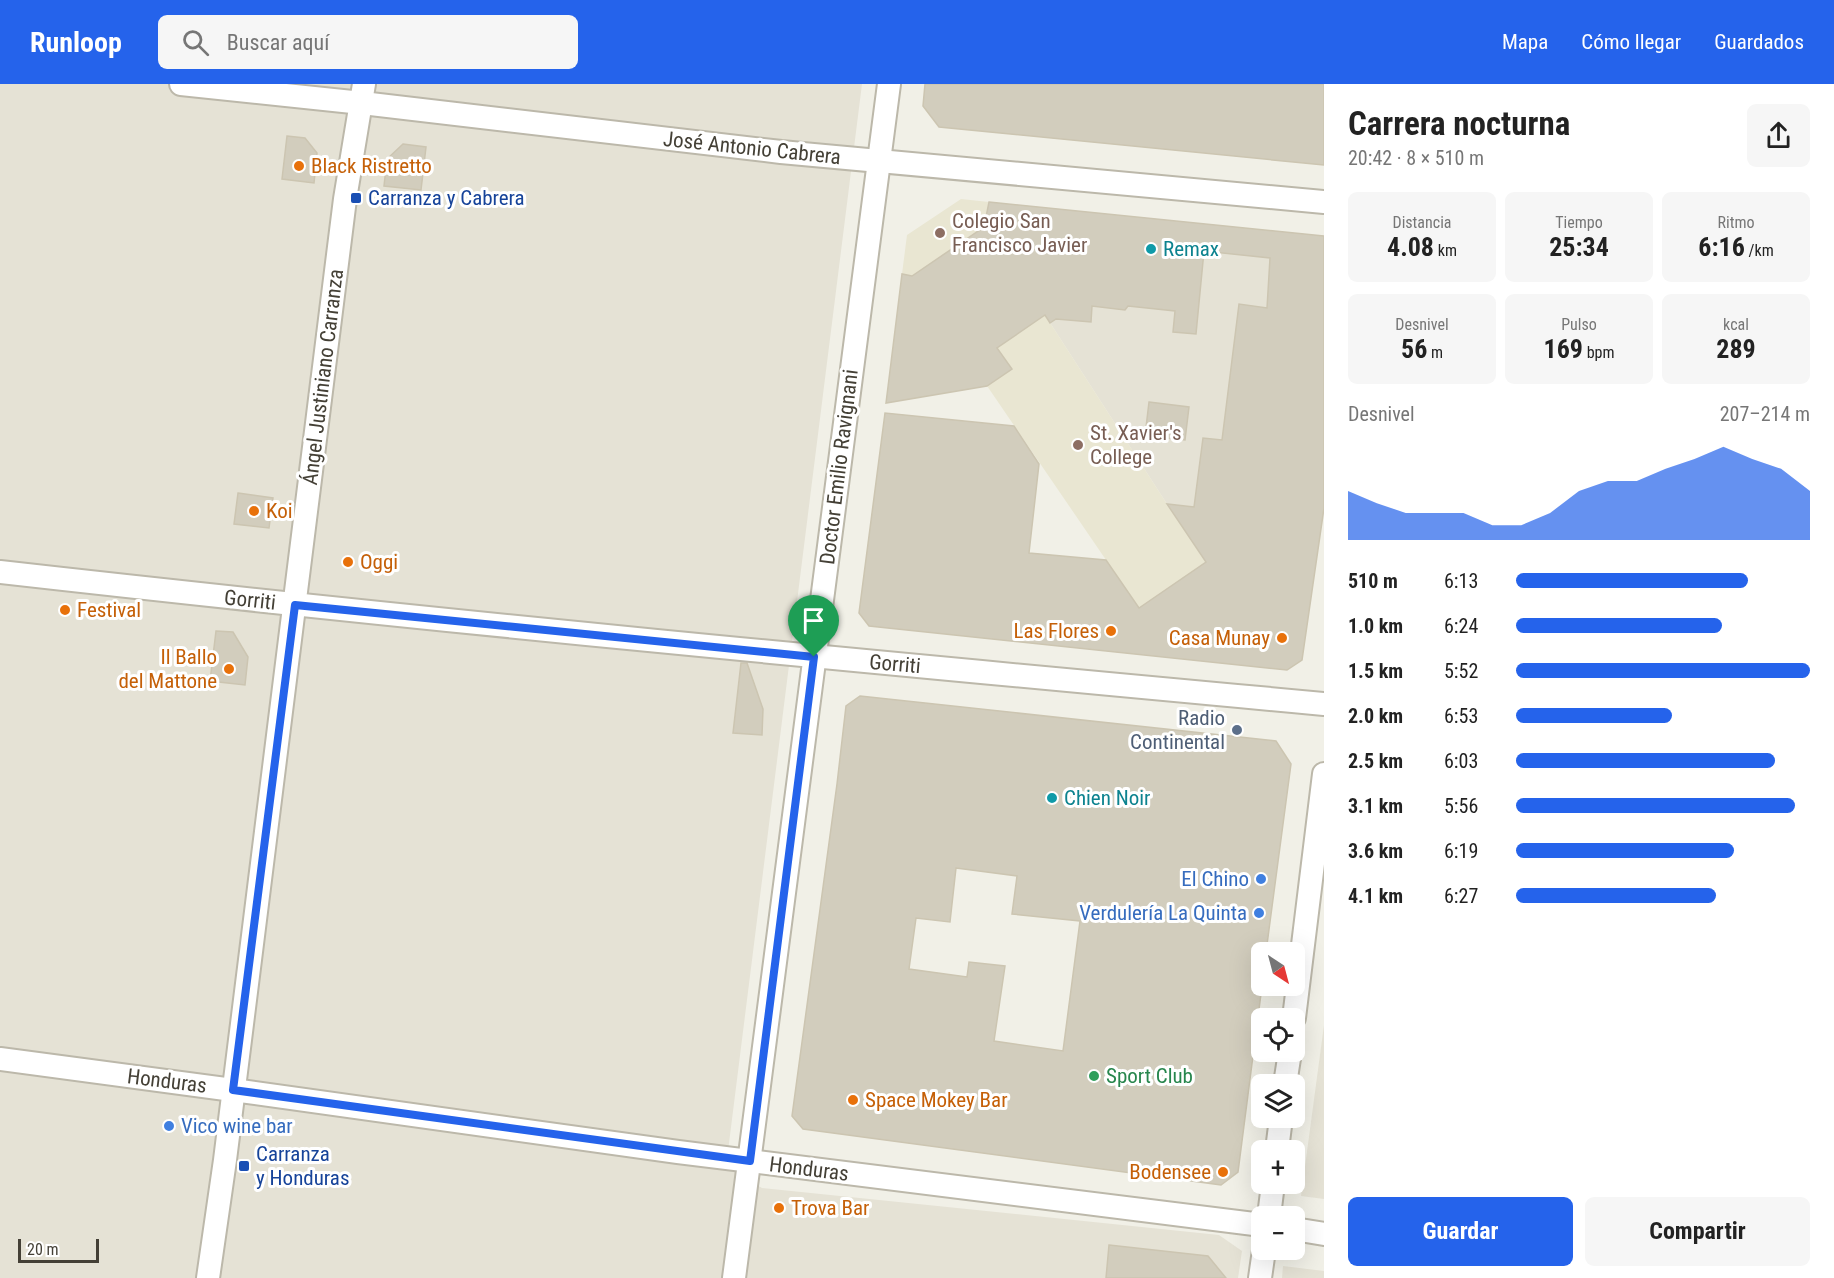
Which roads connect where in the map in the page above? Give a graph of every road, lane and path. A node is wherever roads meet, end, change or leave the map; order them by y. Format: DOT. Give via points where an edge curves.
graph roads {
  1 [pos="180,84"];
  2 [pos="888,84"];
  3 [pos="363,93"];
  4 [pos="879,161"];
  5 [pos="1324,202"];
  6 [pos="0,572"];
  7 [pos="295,605"];
  8 [pos="814,657"];
  9 [pos="1324,704"];
  10 [pos="1324,774"];
  11 [pos="1295,1008"];
  12 [pos="0,1059"];
  13 [pos="233,1090"];
  14 [pos="750,1161"];
  15 [pos="1251,1224"];
  16 [pos="1305,1231"];
  17 [pos="1324,1234"];
  18 [pos="1263,1260"];
  19 [pos="208,1278"];
  20 [pos="734,1278"];
  21 [pos="1260,1278"];
  1 -- 3 [label="street, José Antonio Cabrera"];
  2 -- 4 [label="street, Doctor Emilio Ravignani"];
  3 -- 4 [label="street, José Antonio Cabrera" via="781,152"];
  3 -- 7 [label="street, Ángel Justiniano Carranza" via="345,199"];
  4 -- 5 [label="street, José Antonio Cabrera"];
  4 -- 8 [label="street, Doctor Emilio Ravignani"];
  6 -- 7 [label="street, Gorriti"];
  7 -- 8 [label="street, Gorriti"];
  7 -- 13 [label="street, Ángel Justiniano Carranza"];
  8 -- 9 [label="street, Gorriti"];
  8 -- 14 [label="street, Doctor Emilio Ravignani"];
  10 -- 11 [label="street"];
  12 -- 13 [label="street, Honduras"];
  13 -- 14 [label="street, Honduras"];
  13 -- 19 [label="street, Ángel Justiniano Carranza"];
  14 -- 15 [label="street, Honduras"];
  14 -- 20 [label="street, Doctor Emilio Ravignani"];
  16 -- 17 [label="street"];
  18 -- 21 [label="street"];
}
